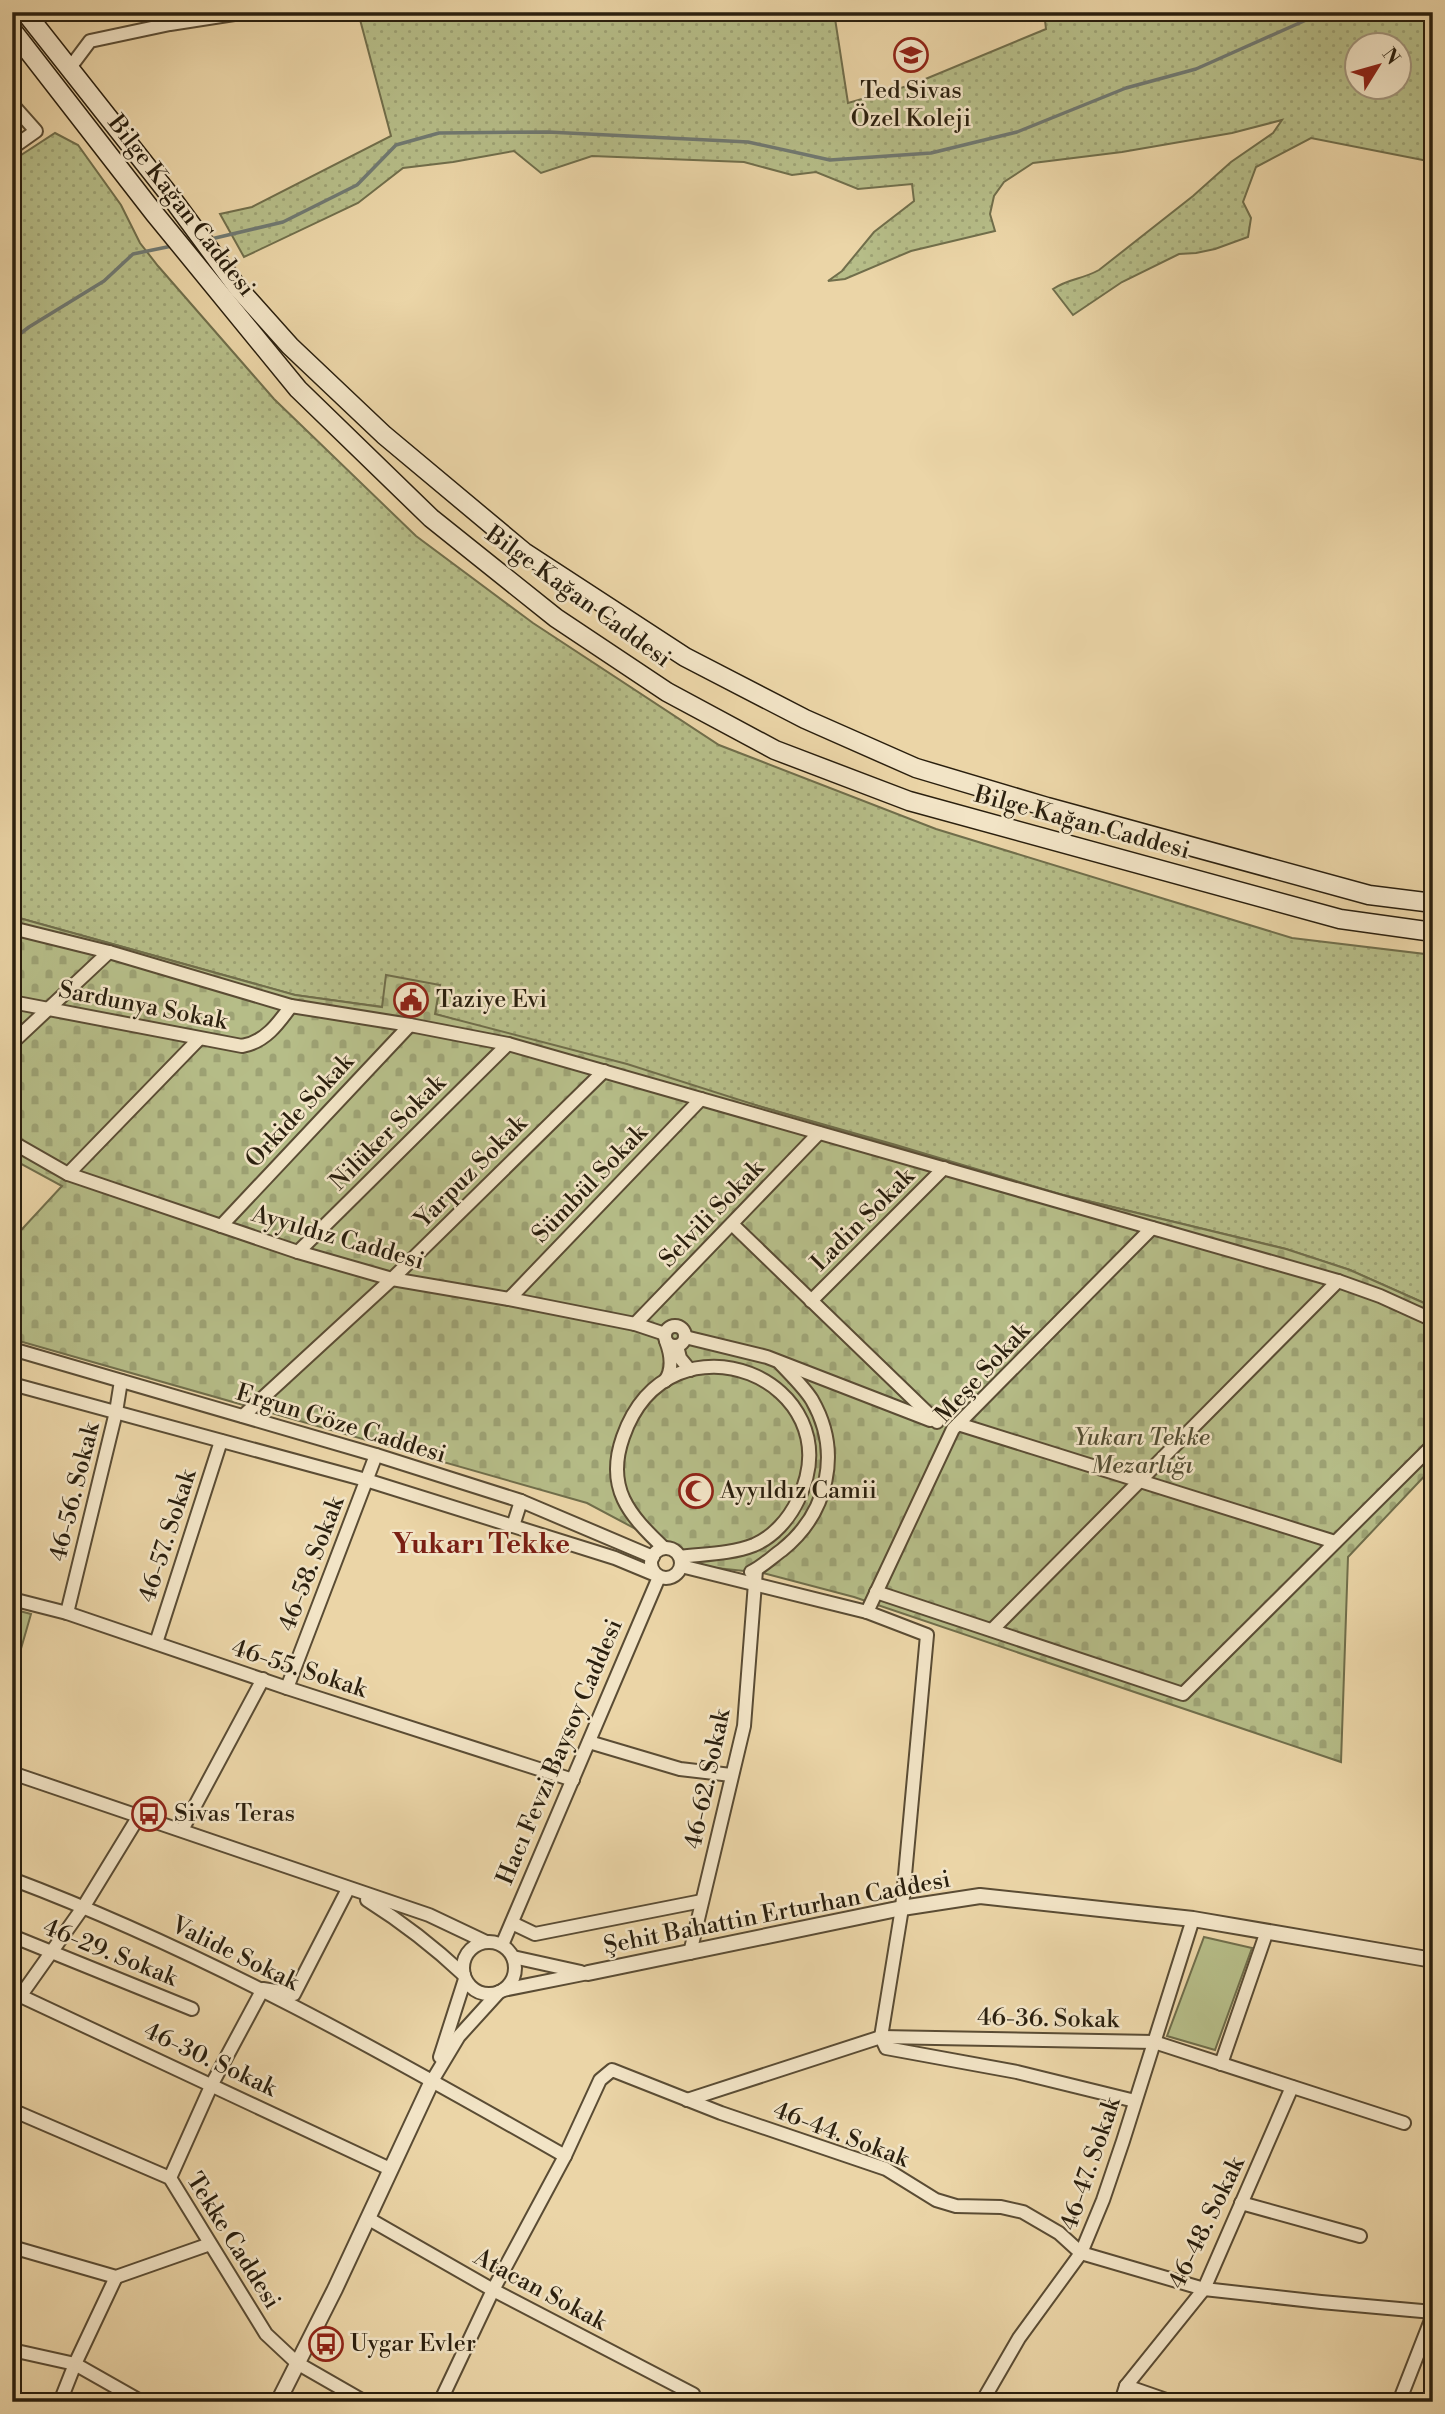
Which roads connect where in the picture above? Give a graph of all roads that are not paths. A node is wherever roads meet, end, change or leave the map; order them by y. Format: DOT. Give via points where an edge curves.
graph roads {
  1 [pos="25,12"];
  2 [pos="247,12"];
  3 [pos="12,30"];
  4 [pos="69,69"];
  5 [pos="12,104"];
  6 [pos="12,148"];
  7 [pos="1433,903"];
  8 [pos="12,928"];
  9 [pos="1433,932"];
  10 [pos="109,952"];
  11 [pos="12,1002"];
  12 [pos="291,1006"];
  13 [pos="48,1008"];
  14 [pos="410,1025"];
  15 [pos="199,1040"];
  16 [pos="12,1043"];
  17 [pos="508,1044"];
  18 [pos="604,1071"];
  19 [pos="701,1099"];
  20 [pos="819,1133"];
  21 [pos="12,1142"];
  22 [pos="944,1168"];
  23 [pos="68,1174"];
  24 [pos="732,1224"];
  25 [pos="220,1226"];
  26 [pos="1152,1228"];
  27 [pos="298,1252"];
  28 [pos="393,1279"];
  29 [pos="1338,1282"];
  30 [pos="509,1298"];
  31 [pos="811,1301"];
  32 [pos="1433,1320"];
  33 [pos="635,1324"];
  34 [pos="673,1340"];
  35 [pos="12,1349"];
  36 [pos="777,1360"];
  37 [pos="690,1370"];
  38 [pos="121,1381"];
  39 [pos="665,1381"];
  40 [pos="12,1384"];
  41 [pos="116,1412"];
  42 [pos="243,1416"];
  43 [pos="937,1422"];
  44 [pos="956,1426"];
  45 [pos="221,1441"];
  46 [pos="1433,1445"];
  47 [pos="376,1455"];
  48 [pos="366,1480"];
  49 [pos="1140,1480"];
  50 [pos="522,1501"];
  51 [pos="546,1512"];
  52 [pos="513,1526"];
  53 [pos="538,1534"];
  54 [pos="1335,1542"];
  55 [pos="664,1548"];
  56 [pos="653,1557"];
  57 [pos="681,1562"];
  58 [pos="756,1570"];
  59 [pos="657,1576"];
  60 [pos="731,1580"];
  61 [pos="754,1584"];
  62 [pos="876,1592"];
  63 [pos="12,1600"];
  64 [pos="867,1612"];
  65 [pos="67,1613"];
  66 [pos="992,1630"];
  67 [pos="156,1643"];
  68 [pos="263,1679"];
  69 [pos="287,1688"];
  70 [pos="589,1742"];
  71 [pos="12,1773"];
  72 [pos="731,1775"];
  73 [pos="573,1780"];
  74 [pos="139,1816"];
  75 [pos="182,1830"];
  76 [pos="12,1879"];
  77 [pos="348,1889"];
  78 [pos="702,1901"];
  79 [pos="84,1906"];
  80 [pos="902,1908"];
  81 [pos="1193,1919"];
  82 [pos="512,1923"];
  83 [pos="1267,1931"];
  84 [pos="12,1936"];
  85 [pos="486,1942"];
  86 [pos="502,1945"];
  87 [pos="51,1951"];
  88 [pos="690,1953"];
  89 [pos="513,1957"];
  90 [pos="1433,1960"];
  91 [pos="588,1973"];
  92 [pos="465,1977"];
  93 [pos="263,1989"];
  94 [pos="500,1991"];
  95 [pos="17,1993"];
  96 [pos="192,2009"];
  97 [pos="881,2037"];
  98 [pos="1154,2042"];
  99 [pos="1221,2064"];
  100 [pos="432,2081"];
  101 [pos="212,2084"];
  102 [pos="1292,2087"];
  103 [pos="688,2100"];
  104 [pos="1135,2102"];
  105 [pos="12,2110"];
  106 [pos="1404,2123"];
  107 [pos="565,2156"];
  108 [pos="390,2169"];
  109 [pos="170,2178"];
  110 [pos="1241,2203"];
  111 [pos="369,2219"];
  112 [pos="1360,2236"];
  113 [pos="210,2244"];
  114 [pos="12,2247"];
  115 [pos="1081,2253"];
  116 [pos="117,2277"];
  117 [pos="1204,2288"];
  118 [pos="493,2291"];
  119 [pos="1433,2313"];
  120 [pos="12,2350"];
  121 [pos="297,2362"];
  122 [pos="75,2364"];
  123 [pos="1126,2386"];
  124 [pos="692,2398"];
  125 [pos="60,2402"];
  126 [pos="142,2402"];
  127 [pos="275,2402"];
  128 [pos="365,2402"];
  129 [pos="440,2402"];
  130 [pos="982,2402"];
  131 [pos="1121,2402"];
  132 [pos="1172,2402"];
  133 [pos="1399,2402"];
  1 -- 4 [label="main road, Bilge Kağan Caddesi"];
  2 -- 4 [label="street" via="90,41"];
  3 -- 9 [label="main road, Bilge Kağan Caddesi" via="154,214 298,388 431,518 556,618 667,692 775,750 909,801 1340,919"];
  4 -- 7 [label="main road, Bilge Kağan Caddesi" via="222,267 290,346 384,436 524,552 697,663 805,719 916,768 1356,891"];
  5 -- 6 [label="street" via="36,131"];
  8 -- 10 [label="street"];
  10 -- 12 [label="street"];
  10 -- 13 [label="street"];
  11 -- 13 [label="street, Sardunya Sokak"];
  12 -- 14 [label="street"];
  12 -- 15 [label="street, Sardunya Sokak" via="252,1044"];
  13 -- 15 [label="street, Sardunya Sokak"];
  13 -- 16 [label="street"];
  14 -- 17 [label="street"];
  14 -- 25 [label="street, Orkide Sokak"];
  15 -- 23 [label="street"];
  17 -- 18 [label="street"];
  17 -- 27 [label="street, Nilüker Sokak"];
  18 -- 19 [label="street"];
  18 -- 28 [label="street, Yarpuz Sokak"];
  19 -- 20 [label="street"];
  19 -- 30 [label="street, Sümbül Sokak"];
  20 -- 22 [label="street"];
  20 -- 24 [label="street, Selvili Sokak"];
  21 -- 23 [label="street, Ayyıldız Caddesi"];
  22 -- 26 [label="street"];
  22 -- 31 [label="street, Ladin Sokak"];
  23 -- 25 [label="street, Ayyıldız Caddesi"];
  24 -- 31 [label="street"];
  24 -- 33 [label="street, Selvili Sokak"];
  25 -- 27 [label="street, Ayyıldız Caddesi"];
  26 -- 29 [label="street"];
  26 -- 44 [label="street, Meşe Sokak"];
  27 -- 28 [label="street, Ayyıldız Caddesi"];
  28 -- 30 [label="street, Ayyıldız Caddesi"];
  28 -- 42 [label="street, Yarpuz Sokak"];
  29 -- 32 [label="street"];
  29 -- 49 [label="street"];
  30 -- 33 [label="street, Ayyıldız Caddesi"];
  31 -- 43 [label="street"];
  33 -- 34 [label="street, Ayyıldız Caddesi"];
  34 -- 36 [label="street, Ayyıldız Caddesi"];
  34 -- 37 [label="street"];
  34 -- 39 [label="street"];
  35 -- 38 [label="street, Ergun Göze Caddesi"];
  36 -- 43 [label="street, Ayyıldız Caddesi"];
  36 -- 58 [label="street" via="811,1399 825,1431 828,1461 822,1498 812,1518 798,1537"];
  37 -- 39 [label="street"];
  37 -- 57 [label="street" via="729,1367 772,1385 798,1415 808,1457 807,1475 795,1506 764,1539"];
  38 -- 41 [label="street, 46-56. Sokak"];
  38 -- 42 [label="street, Ergun Göze Caddesi"];
  39 -- 55 [label="street" via="637,1406 616,1465 632,1516"];
  40 -- 41 [label="street, Ergun Göze Caddesi"];
  41 -- 45 [label="street, Ergun Göze Caddesi"];
  41 -- 65 [label="street, 46-56. Sokak"];
  42 -- 47 [label="street, Ergun Göze Caddesi"];
  43 -- 44 [label="street, Ayyıldız Caddesi"];
  44 -- 49 [label="street, Ayyıldız Caddesi"];
  44 -- 62 [label="street, Meşe Sokak"];
  45 -- 48 [label="street, Ergun Göze Caddesi"];
  45 -- 67 [label="street, 46-57. Sokak"];
  46 -- 54 [label="street"];
  47 -- 48 [label="street, 46-58. Sokak"];
  47 -- 50 [label="street, Ergun Göze Caddesi"];
  48 -- 52 [label="street, Ergun Göze Caddesi"];
  48 -- 69 [label="street, 46-58. Sokak"];
  49 -- 54 [label="street, Ayyıldız Caddesi"];
  49 -- 66 [label="street"];
  50 -- 51 [label="street, Ergun Göze Caddesi"];
  50 -- 52 [label="street"];
  51 -- 53 [label="street"];
  51 -- 56 [label="street, Ergun Göze Caddesi"];
  52 -- 53 [label="street, Ergun Göze Caddesi"];
  53 -- 59 [label="street, Ergun Göze Caddesi"];
  54 -- 66 [label="street" via="1183,1694"];
  55 -- 56 [label="street"];
  55 -- 57 [label="street" via="672,1549"];
  56 -- 59 [label="street" via="651,1567"];
  57 -- 59 [label="street" via="672,1578"];
  57 -- 60 [label="street"];
  58 -- 60 [label="street"];
  58 -- 61 [label="street, 46-62. Sokak"];
  59 -- 70 [label="street, Hacı Fevzi Baysoy Caddesi"];
  60 -- 61 [label="street"];
  61 -- 64 [label="street"];
  61 -- 72 [label="street, 46-62. Sokak" via="744,1726"];
  62 -- 64 [label="street, Meşe Sokak"];
  62 -- 66 [label="street"];
  63 -- 65 [label="street, 46-55. Sokak"];
  64 -- 80 [label="street" via="927,1635"];
  65 -- 67 [label="street, 46-55. Sokak"];
  67 -- 68 [label="street, 46-55. Sokak"];
  68 -- 69 [label="street, 46-55. Sokak"];
  68 -- 75 [label="street"];
  69 -- 73 [label="street, 46-55. Sokak"];
  70 -- 72 [label="street" via="680,1769"];
  70 -- 73 [label="street, Hacı Fevzi Baysoy Caddesi"];
  71 -- 74 [label="street"];
  72 -- 78 [label="street, 46-62. Sokak"];
  73 -- 82 [label="street, Hacı Fevzi Baysoy Caddesi"];
  74 -- 75 [label="street"];
  74 -- 79 [label="street"];
  75 -- 77 [label="street"];
  76 -- 79 [label="street, Valide Sokak"];
  77 -- 85 [label="street" via="429,1915"];
  77 -- 92 [label="street" via="428,1941"];
  77 -- 93 [label="street" via="294,1994"];
  78 -- 82 [label="street" via="535,1934"];
  78 -- 88 [label="street, 46-62. Sokak"];
  79 -- 87 [label="street"];
  79 -- 93 [label="street, Valide Sokak"];
  80 -- 81 [label="street, Şehit Bahattin Erturhan Caddesi" via="980,1896"];
  80 -- 88 [label="street, Şehit Bahattin Erturhan Caddesi"];
  80 -- 97 [label="street"];
  81 -- 83 [label="street, Şehit Bahattin Erturhan Caddesi"];
  81 -- 98 [label="street, 46-47. Sokak"];
  82 -- 86 [label="street, Hacı Fevzi Baysoy Caddesi"];
  83 -- 90 [label="street, Şehit Bahattin Erturhan Caddesi"];
  83 -- 99 [label="street"];
  84 -- 87 [label="street, 46-29. Sokak"];
  85 -- 86 [label="street"];
  85 -- 92 [label="street" via="468,1953"];
  86 -- 89 [label="street"];
  87 -- 95 [label="street"];
  87 -- 96 [label="street, 46-29. Sokak"];
  88 -- 91 [label="street, Şehit Bahattin Erturhan Caddesi"];
  89 -- 91 [label="street, Şehit Bahattin Erturhan Caddesi"];
  89 -- 94 [label="street" via="513,1977"];
  91 -- 94 [label="street, Şehit Bahattin Erturhan Caddesi"];
  92 -- 94 [label="street" via="479,1992"];
  92 -- 100 [label="street"];
  93 -- 100 [label="street, Valide Sokak"];
  93 -- 101 [label="street"];
  94 -- 100 [label="street" via="459,2036"];
  95 -- 101 [label="street, 46-30. Sokak"];
  97 -- 98 [label="street, 46-36. Sokak"];
  97 -- 103 [label="street, 46-36. Sokak"];
  97 -- 104 [label="street" via="886,2048 1017,2072"];
  98 -- 99 [label="street, 46-36. Sokak"];
  98 -- 104 [label="street, 46-47. Sokak"];
  99 -- 102 [label="street, 46-36. Sokak"];
  100 -- 107 [label="street, Valide Sokak"];
  100 -- 108 [label="street"];
  101 -- 108 [label="street, 46-30. Sokak"];
  101 -- 109 [label="street"];
  102 -- 106 [label="street, 46-36. Sokak"];
  102 -- 110 [label="street, 46-48. Sokak"];
  103 -- 107 [label="street, 46-44. Sokak" via="612,2070 600,2080"];
  103 -- 115 [label="street, 46-44. Sokak" via="886,2169 936,2200 1023,2212 1059,2233"];
  104 -- 115 [label="street, 46-47. Sokak"];
  105 -- 109 [label="street, Tekke Caddesi"];
  107 -- 118 [label="street"];
  108 -- 111 [label="street"];
  109 -- 113 [label="street, Tekke Caddesi"];
  110 -- 112 [label="street"];
  110 -- 117 [label="street, 46-48. Sokak"];
  111 -- 118 [label="street, Atacan Sokak"];
  111 -- 121 [label="street"];
  113 -- 116 [label="street"];
  113 -- 121 [label="street, Tekke Caddesi" via="266,2334"];
  114 -- 116 [label="street"];
  115 -- 117 [label="street, 46-44. Sokak"];
  115 -- 130 [label="street, 46-47. Sokak" via="1019,2338"];
  116 -- 122 [label="street"];
  117 -- 119 [label="street, 46-44. Sokak"];
  117 -- 123 [label="street, 46-48. Sokak"];
  118 -- 124 [label="street, Atacan Sokak"];
  118 -- 129 [label="street"];
  119 -- 133 [label="street"];
  120 -- 122 [label="street"];
  121 -- 127 [label="street"];
  121 -- 128 [label="street, Tekke Caddesi"];
  122 -- 125 [label="street"];
  122 -- 126 [label="street"];
  123 -- 131 [label="street, 46-48. Sokak"];
  123 -- 132 [label="street"];
}
